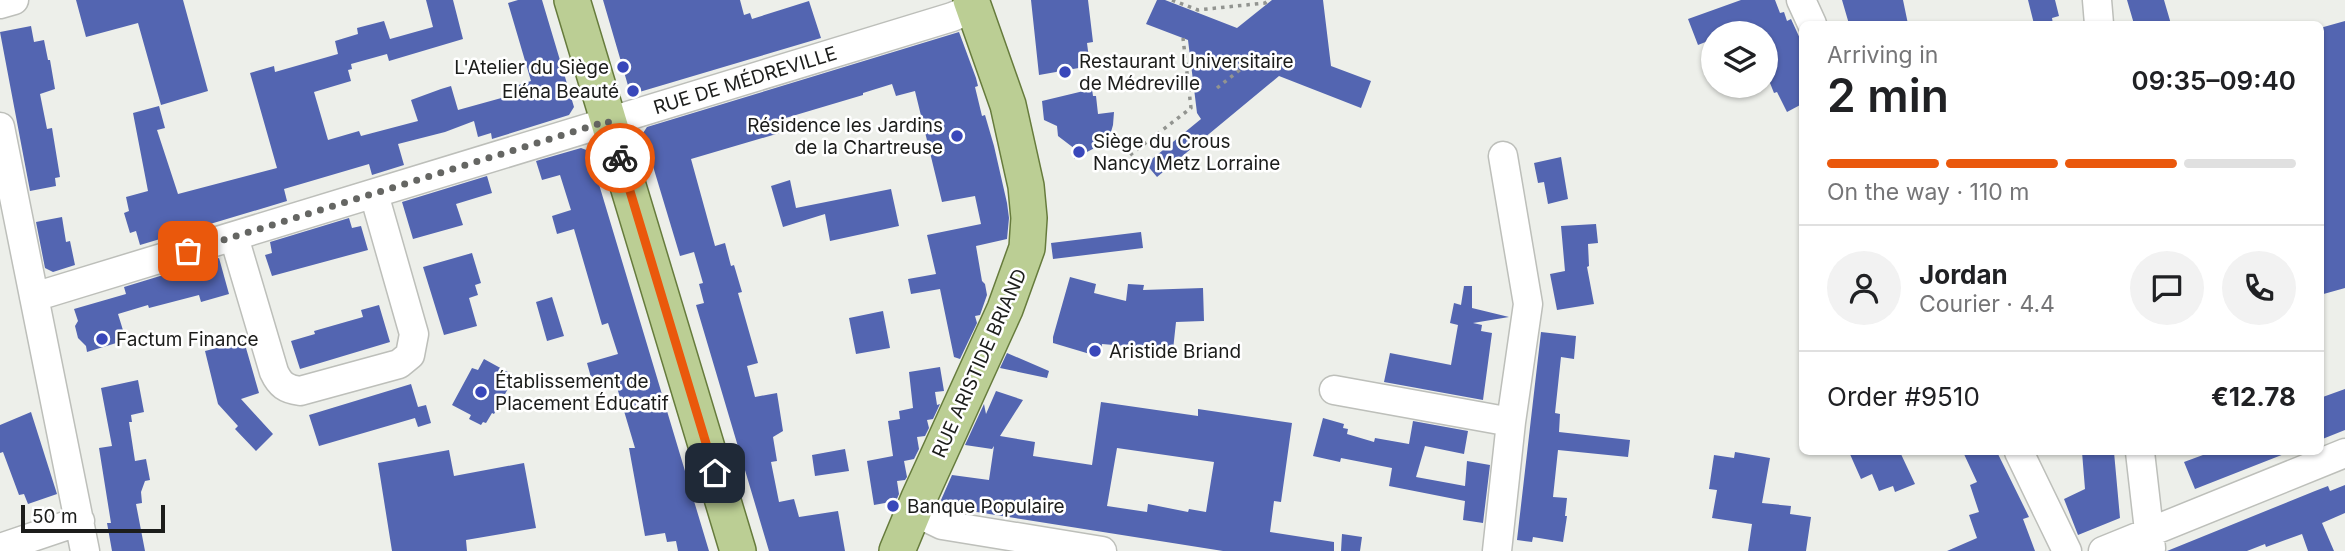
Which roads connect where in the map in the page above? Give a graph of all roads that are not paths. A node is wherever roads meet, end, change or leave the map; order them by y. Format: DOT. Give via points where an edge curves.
graph roads {
  1 [pos="14,0"];
  2 [pos="572,0"];
  3 [pos="1801,0"];
  4 [pos="2097,0"];
  5 [pos="0,4"];
  6 [pos="972,4"];
  7 [pos="1811,21"];
  8 [pos="2099,21"];
  9 [pos="608,121"];
  10 [pos="0,127"];
  11 [pos="1503,156"];
  12 [pos="374,194"];
  13 [pos="234,237"];
  14 [pos="34,297"];
  15 [pos="1334,390"];
  16 [pos="1511,422"];
  17 [pos="2020,455"];
  18 [pos="2140,455"];
  19 [pos="2328,456"];
  20 [pos="913,511"];
  21 [pos="80,521"];
  22 [pos="2150,541"];
  23 [pos="0,548"];
  24 [pos="85,551"];
  25 [pos="738,551"];
  26 [pos="897,551"];
  27 [pos="1102,551"];
  28 [pos="1497,551"];
  29 [pos="2067,551"];
  30 [pos="2103,551"];
  1 -- 5 [label="street"];
  2 -- 9 [label="main road"];
  3 -- 7 [label="street"];
  4 -- 8 [label="street"];
  6 -- 9 [label="street, RUE DE MÉDREVILLE"];
  6 -- 20 [label="main road, RUE ARISTIDE BRIAND" via="1008,105 1026,186 1027,248 1005,309"];
  9 -- 12 [label="street, RUE DE MÉDREVILLE"];
  9 -- 25 [label="main road"];
  10 -- 14 [label="street"];
  11 -- 16 [label="street" via="1528,304"];
  12 -- 13 [label="street, RUE DE MÉDREVILLE"];
  12 -- 13 [label="street" via="414,334 410,355 399,364 300,391 279,383"];
  13 -- 14 [label="street, RUE DE MÉDREVILLE"];
  14 -- 21 [label="street"];
  15 -- 16 [label="street"];
  16 -- 28 [label="street"];
  17 -- 29 [label="street"];
  18 -- 22 [label="street"];
  19 -- 22 [label="street"];
  20 -- 26 [label="main road, RUE ARISTIDE BRIAND"];
  20 -- 27 [label="street" via="942,525"];
  21 -- 23 [label="street"];
  21 -- 24 [label="street"];
  22 -- 30 [label="street"];
}
